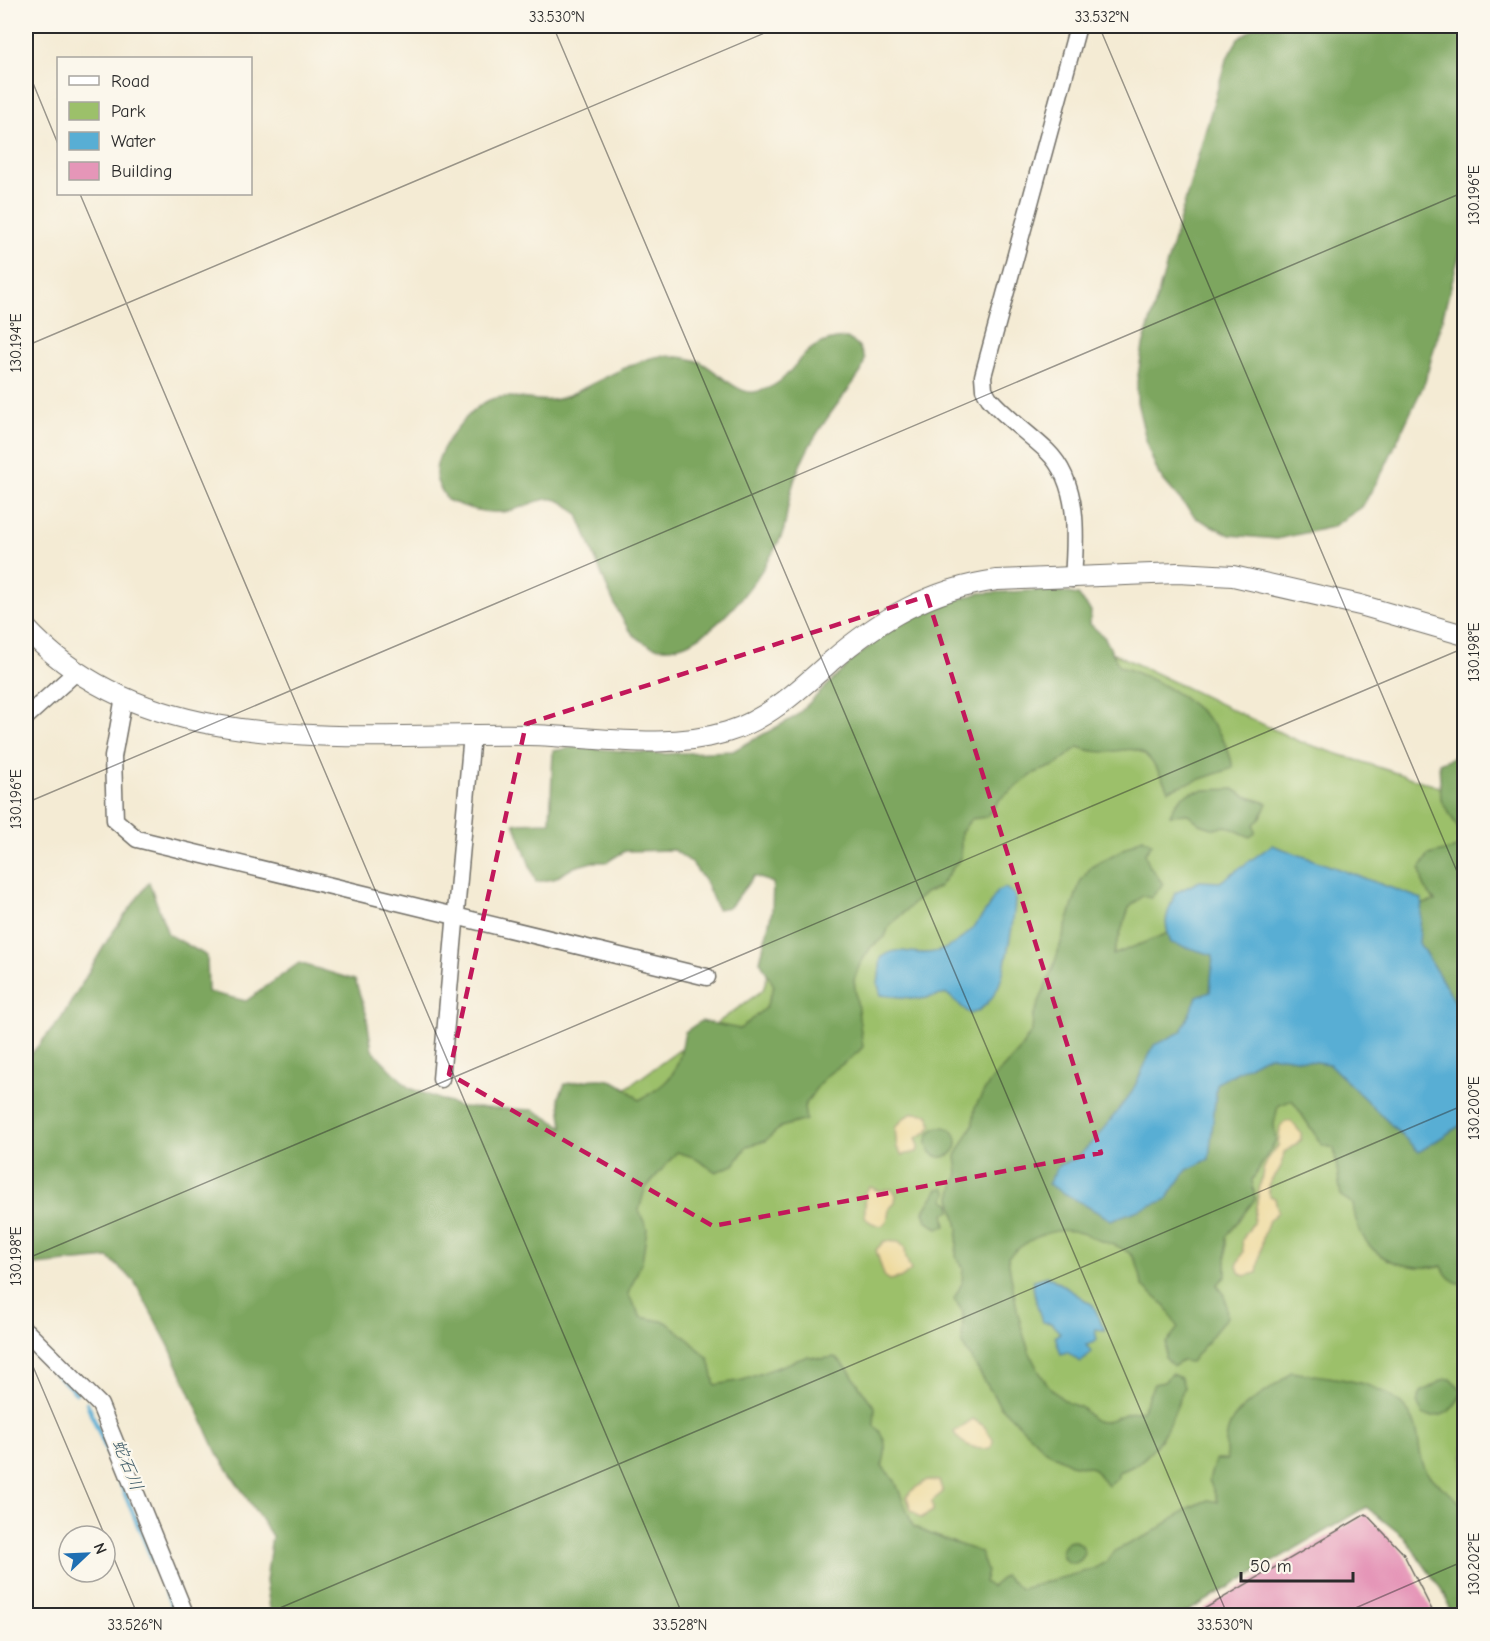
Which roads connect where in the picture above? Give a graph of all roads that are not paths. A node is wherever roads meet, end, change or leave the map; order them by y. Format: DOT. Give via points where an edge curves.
graph roads {
  1 [pos="1078,26"];
  2 [pos="1073,579"];
  3 [pos="26,628"];
  4 [pos="1464,635"];
  5 [pos="76,672"];
  6 [pos="124,697"];
  7 [pos="26,717"];
  8 [pos="472,734"];
  9 [pos="455,916"];
  10 [pos="707,978"];
  11 [pos="441,1079"];
  12 [pos="26,1331"];
  13 [pos="186,1616"];
  1 -- 2 [label="street" via="983,376 989,398 1047,451 1066,477 1073,517"];
  2 -- 4 [label="street" via="1178,573 1233,576 1360,605"];
  2 -- 8 [label="street" via="997,580 969,584 923,599 872,629 782,702 727,732 678,741"];
  3 -- 5 [label="street" via="43,648"];
  5 -- 6 [label="street"];
  5 -- 7 [label="street"];
  6 -- 8 [label="street" via="160,711 248,730 326,737"];
  6 -- 9 [label="street" via="113,757 115,820 137,839"];
  8 -- 9 [label="street"];
  9 -- 10 [label="street"];
  9 -- 11 [label="street"];
  12 -- 13 [label="street" via="100,1405"];
}
